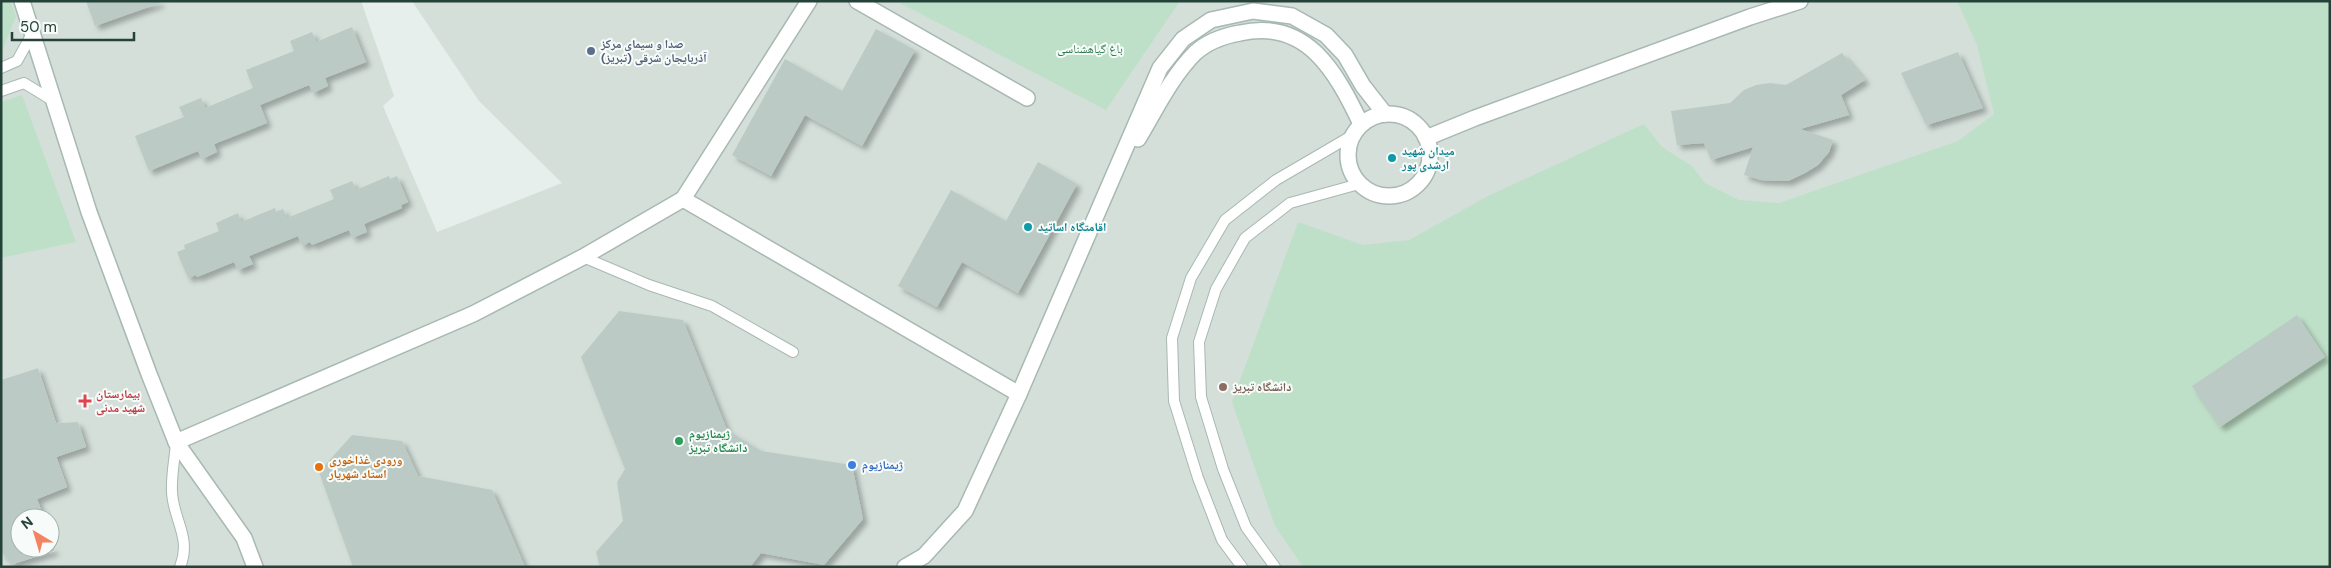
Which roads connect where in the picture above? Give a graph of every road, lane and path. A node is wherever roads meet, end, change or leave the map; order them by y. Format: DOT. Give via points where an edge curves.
graph roads {
  1 [pos="22,1"];
  2 [pos="809,1"];
  3 [pos="857,1"];
  4 [pos="1800,1"];
  5 [pos="33,32"];
  6 [pos="1,68"];
  7 [pos="1,91"];
  8 [pos="1027,98"];
  9 [pos="55,102"];
  10 [pos="1386,114"];
  11 [pos="1357,130"];
  12 [pos="1426,138"];
  13 [pos="1111,183"];
  14 [pos="1359,184"];
  15 [pos="683,198"];
  16 [pos="583,257"];
  17 [pos="794,352"];
  18 [pos="1019,394"];
  19 [pos="176,442"];
  20 [pos="244,538"];
  21 [pos="928,562"];
  22 [pos="180,567"];
  23 [pos="250,567"];
  24 [pos="255,567"];
  25 [pos="905,567"];
  26 [pos="1242,567"];
  27 [pos="1275,567"];
  1 -- 5 [label="street"];
  2 -- 15 [label="street"];
  3 -- 8 [label="street"];
  4 -- 12 [label="street"];
  5 -- 6 [label="lane" via="17,61"];
  5 -- 9 [label="street"];
  7 -- 9 [label="lane" via="24,83"];
  9 -- 19 [label="street" via="89,212"];
  10 -- 11 [label="street" via="1373,117"];
  10 -- 12 [label="street" via="1410,120"];
  10 -- 13 [label="street" via="1326,35 1292,16 1253,11 1211,20 1183,39 1160,68"];
  11 -- 13 [label="street" via="1330,66 1314,50 1286,34 1254,30 1218,38 1196,53 1176,78"];
  11 -- 14 [label="street" via="1348,148 1348,162"];
  11 -- 26 [label="lane" via="1276,180 1225,220 1191,278 1172,338 1174,401 1222,540"];
  12 -- 14 [label="street" via="1430,150 1429,163 1417,185 1400,194 1382,196"];
  13 -- 18 [label="street"];
  14 -- 27 [label="lane" via="1290,204 1245,238 1216,289 1199,342 1201,397 1224,469 1246,527"];
  15 -- 16 [label="street"];
  15 -- 18 [label="street"];
  16 -- 17 [label="lane" via="649,285 712,306"];
  16 -- 19 [label="street" via="473,314"];
  18 -- 21 [label="street" via="965,511"];
  19 -- 20 [label="street"];
  19 -- 22 [label="lane" via="172,492 184,536 185,555"];
  20 -- 23 [label="lane"];
  20 -- 24 [label="street"];
  21 -- 25 [label="street"];
}
